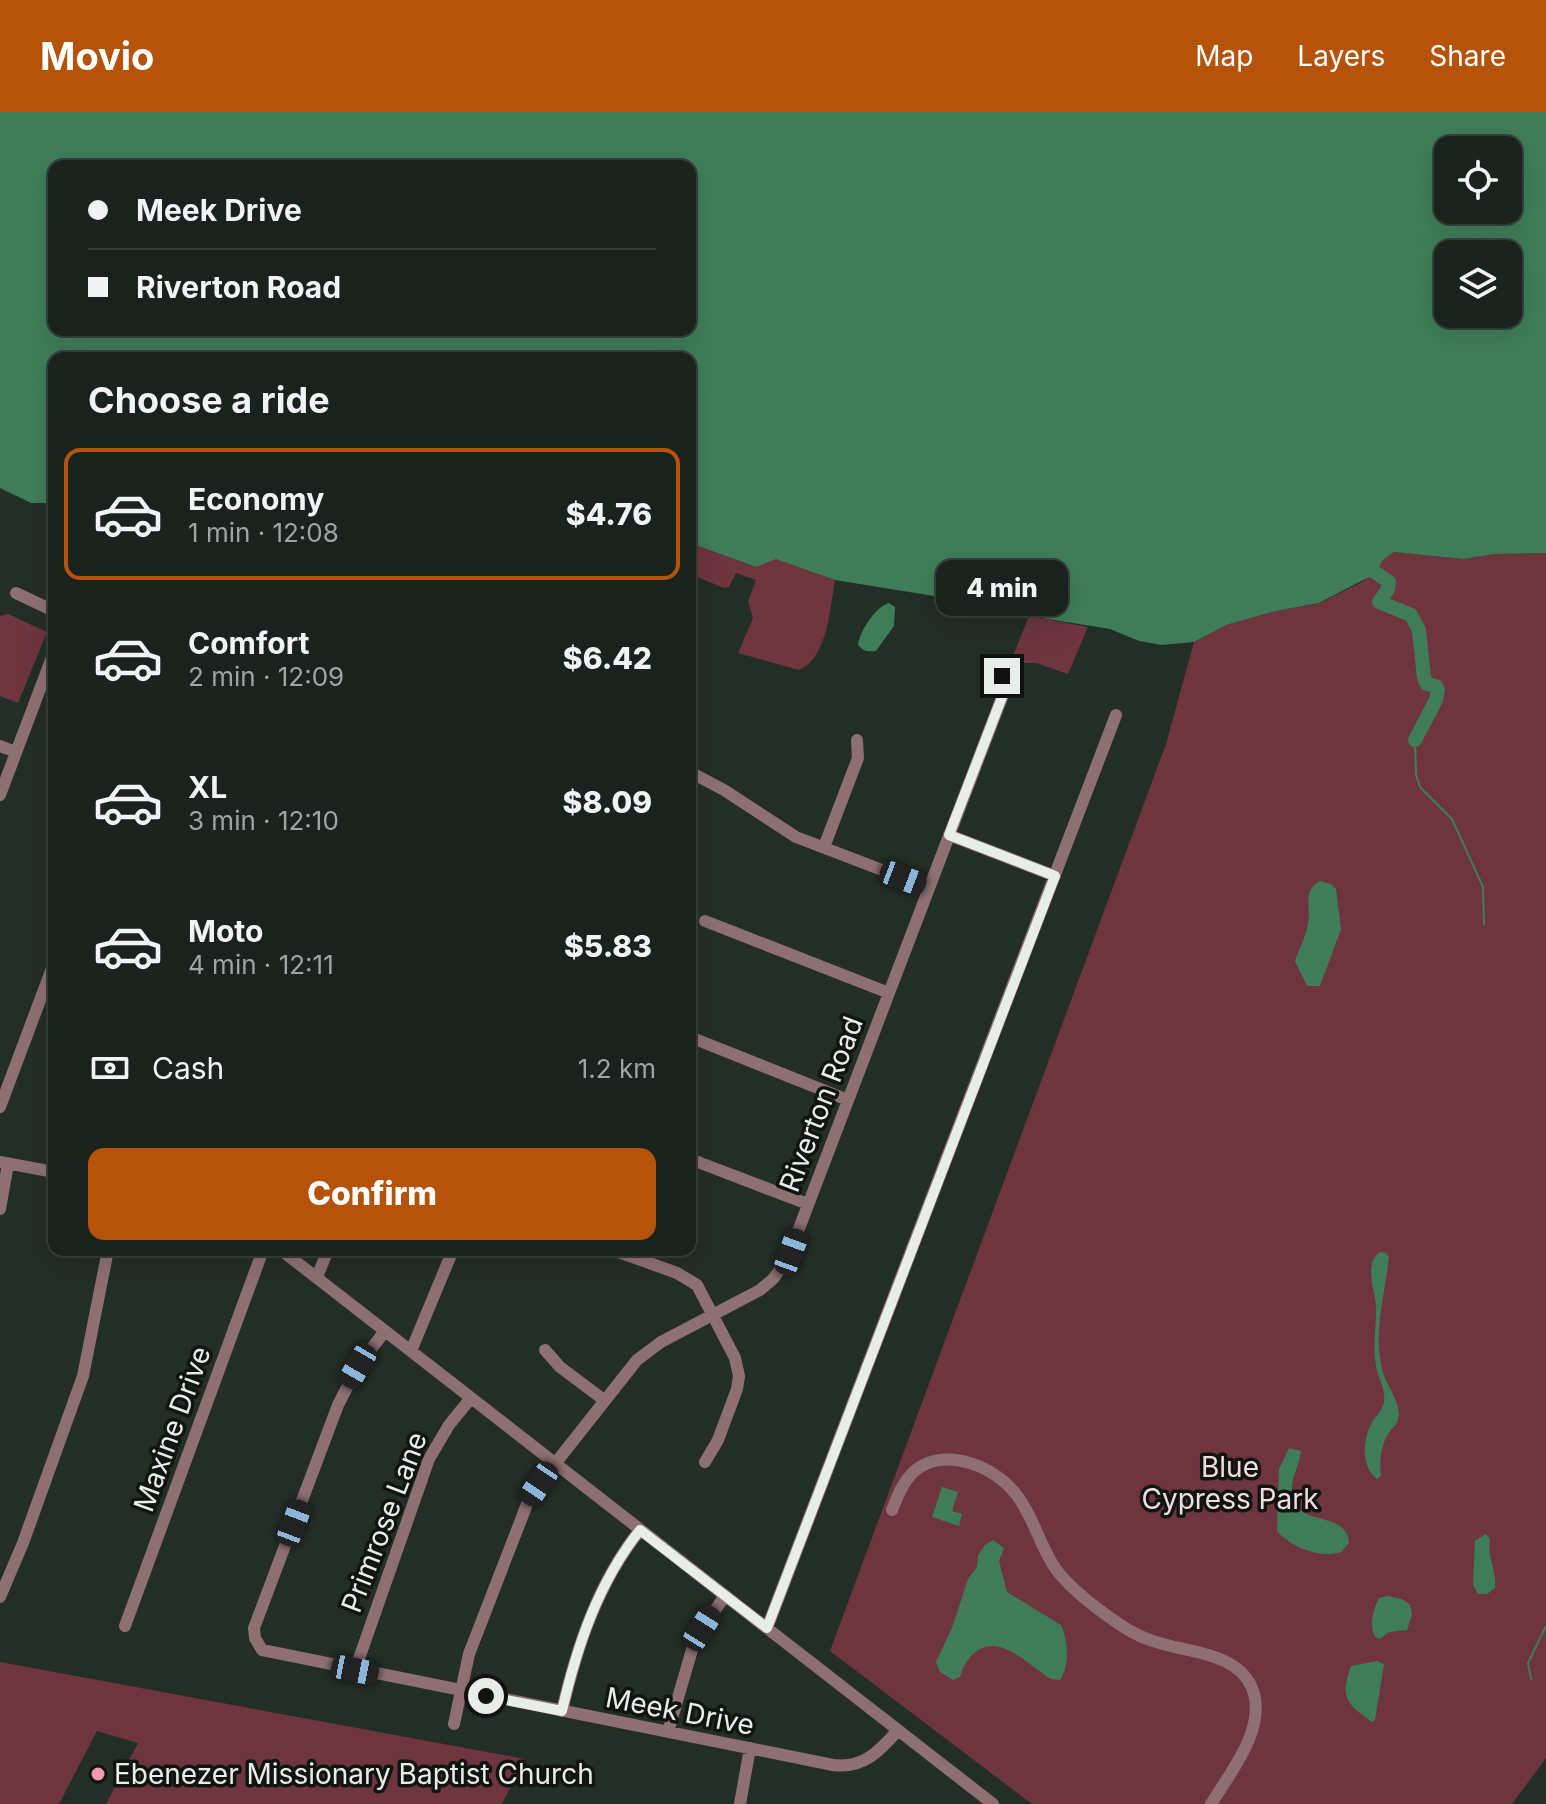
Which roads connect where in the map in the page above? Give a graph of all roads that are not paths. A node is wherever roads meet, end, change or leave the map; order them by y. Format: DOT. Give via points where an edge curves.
graph roads {
  1 [pos="16,593"];
  2 [pos="48,608"];
  3 [pos="48,668"];
  4 [pos="1002,676"];
  5 [pos="1116,715"];
  6 [pos="857,740"];
  7 [pos="0,746"];
  8 [pos="16,752"];
  9 [pos="696,775"];
  10 [pos="0,795"];
  11 [pos="949,835"];
  12 [pos="824,847"];
  13 [pos="1055,876"];
  14 [pos="929,888"];
  15 [pos="705,921"];
  16 [pos="48,979"];
  17 [pos="889,993"];
  18 [pos="696,1039"];
  19 [pos="848,1100"];
  20 [pos="0,1107"];
  21 [pos="696,1161"];
  22 [pos="4,1163"];
  23 [pos="48,1171"];
  24 [pos="808,1204"];
  25 [pos="0,1209"];
  26 [pos="107,1256"];
  27 [pos="261,1256"];
  28 [pos="289,1256"];
  29 [pos="326,1256"];
  30 [pos="451,1256"];
  31 [pos="629,1256"];
  32 [pos="317,1277"];
  33 [pos="713,1315"];
  34 [pos="385,1331"];
  35 [pos="545,1350"];
  36 [pos="411,1351"];
  37 [pos="471,1398"];
  38 [pos="604,1400"];
  39 [pos="705,1462"];
  40 [pos="556,1464"];
  41 [pos="892,1510"];
  42 [pos="640,1530"];
  43 [pos="725,1595"];
  44 [pos="0,1597"];
  45 [pos="125,1626"];
  46 [pos="767,1628"];
  47 [pos="355,1670"];
  48 [pos="461,1691"];
  49 [pos="562,1711"];
  50 [pos="454,1724"];
  51 [pos="898,1730"];
  52 [pos="668,1732"];
  53 [pos="750,1748"];
  54 [pos="740,1804"];
  55 [pos="992,1804"];
  56 [pos="1211,1804"];
  1 -- 2 [label="street"];
  3 -- 8 [label="street"];
  4 -- 11 [label="street, Riverton Road" via="1004,692"];
  5 -- 13 [label="street"];
  6 -- 12 [label="street" via="858,758"];
  7 -- 8 [label="street"];
  8 -- 10 [label="street"];
  9 -- 12 [label="street" via="780,828"];
  11 -- 13 [label="street"];
  11 -- 14 [label="street, Riverton Road"];
  12 -- 14 [label="street"];
  13 -- 46 [label="street"];
  14 -- 17 [label="street, Riverton Road"];
  15 -- 17 [label="street"];
  16 -- 20 [label="street"];
  17 -- 19 [label="street, Riverton Road"];
  18 -- 19 [label="street"];
  19 -- 24 [label="street, Riverton Road"];
  21 -- 24 [label="street"];
  22 -- 23 [label="street"];
  22 -- 25 [label="street"];
  24 -- 33 [label="street, Riverton Road" via="791,1252 773,1279"];
  26 -- 44 [label="street" via="83,1376"];
  27 -- 45 [label="street, Maxine Drive"];
  28 -- 32 [label="street"];
  29 -- 32 [label="street"];
  30 -- 36 [label="street"];
  31 -- 33 [label="street" via="689,1279"];
  32 -- 34 [label="street"];
  33 -- 38 [label="street, Riverton Road" via="649,1350"];
  33 -- 39 [label="street" via="739,1376 718,1440"];
  34 -- 36 [label="street"];
  34 -- 47 [label="street, Meek Drive" via="358,1366 338,1405 254,1628 262,1650"];
  35 -- 38 [label="street"];
  36 -- 37 [label="street"];
  37 -- 40 [label="street"];
  37 -- 47 [label="street, Primrose Lane" via="429,1459"];
  38 -- 40 [label="street, Riverton Road"];
  40 -- 42 [label="street"];
  40 -- 48 [label="street, Riverton Road" via="523,1512 475,1637"];
  41 -- 56 [label="street" via="919,1467 946,1460 991,1471 1016,1494 1056,1569 1103,1612 1152,1641 1206,1654 1239,1670 1252,1688 1254,1722"];
  42 -- 43 [label="street"];
  42 -- 49 [label="street" via="598,1595"];
  43 -- 46 [label="street"];
  43 -- 52 [label="street" via="694,1643"];
  46 -- 51 [label="street"];
  47 -- 48 [label="street, Meek Drive"];
  48 -- 49 [label="street, Meek Drive"];
  48 -- 50 [label="street, Riverton Road"];
  49 -- 52 [label="street, Meek Drive"];
  51 -- 53 [label="street, Meek Drive" via="874,1755 848,1766"];
  51 -- 55 [label="street"];
  52 -- 53 [label="street, Meek Drive"];
  53 -- 54 [label="street"];
}
